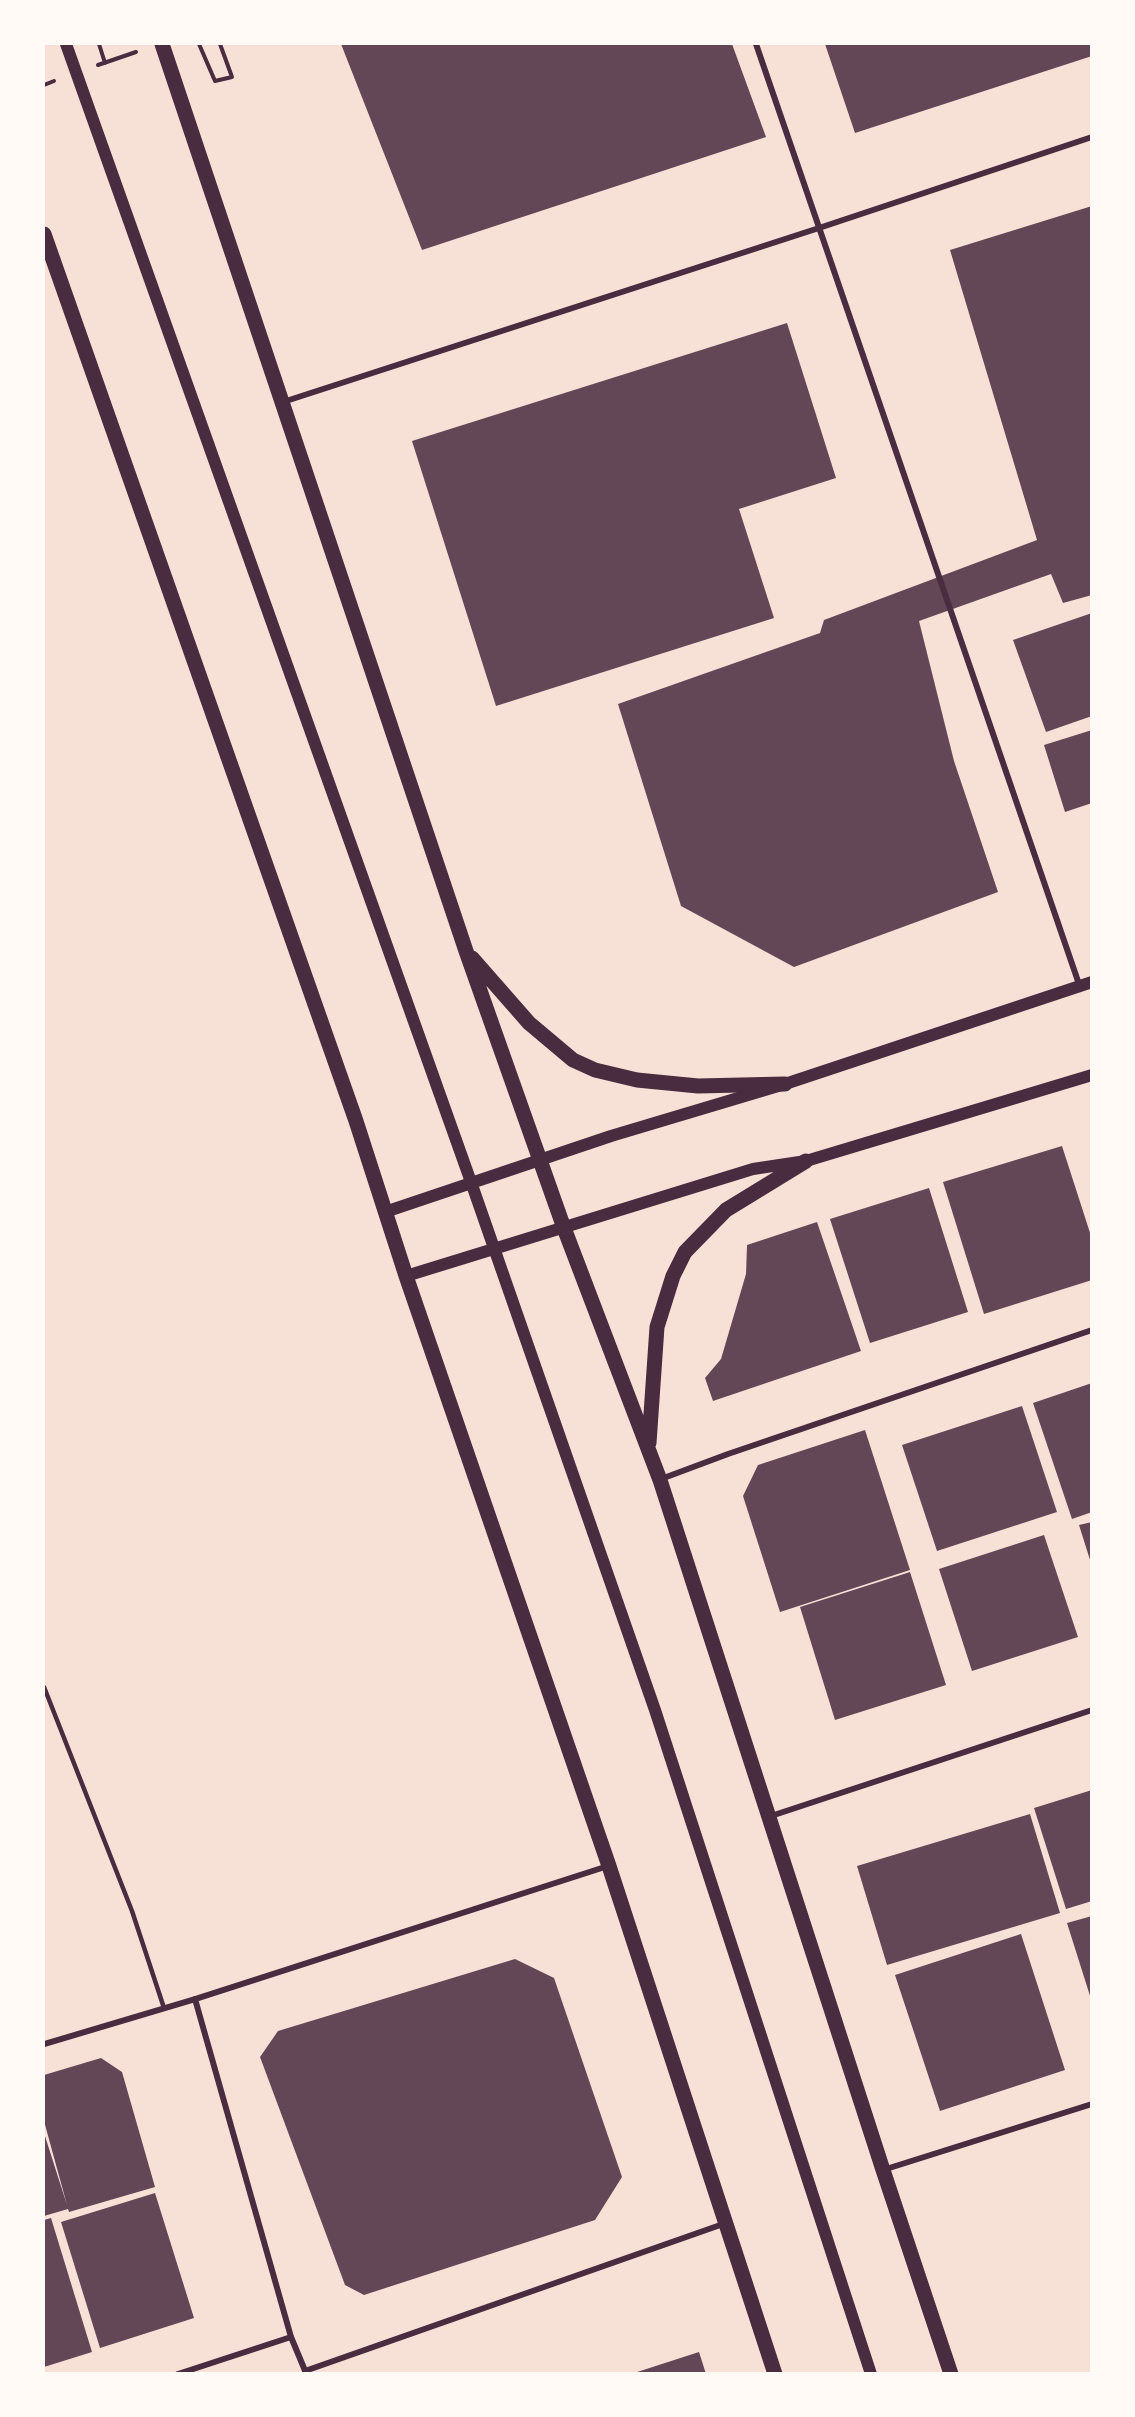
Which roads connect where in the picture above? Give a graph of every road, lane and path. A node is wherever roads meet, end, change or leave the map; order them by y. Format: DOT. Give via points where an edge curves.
graph roads {
  1 [pos="66,44"];
  2 [pos="99,44"];
  3 [pos="162,44"];
  4 [pos="199,44"];
  5 [pos="219,44"];
  6 [pos="756,44"];
  7 [pos="105,63"];
  8 [pos="1092,136"];
  9 [pos="819,228"];
  10 [pos="44,234"];
  11 [pos="283,402"];
  12 [pos="466,951"];
  13 [pos="1086,985"];
  14 [pos="1092,1075"];
  15 [pos="785,1084"];
  16 [pos="541,1160"];
  17 [pos="806,1161"];
  18 [pos="471,1182"];
  19 [pos="385,1212"];
  20 [pos="564,1227"];
  21 [pos="494,1249"];
  22 [pos="406,1276"];
  23 [pos="1092,1330"];
  24 [pos="649,1449"];
  25 [pos="660,1480"];
  26 [pos="44,1688"];
  27 [pos="1092,1710"];
  28 [pos="770,1816"];
  29 [pos="609,1866"];
  30 [pos="195,1999"];
  31 [pos="164,2008"];
  32 [pos="44,2044"];
  33 [pos="1092,2104"];
  34 [pos="883,2170"];
  35 [pos="727,2223"];
  36 [pos="291,2337"];
  37 [pos="305,2372"];
  38 [pos="178,2373"];
  39 [pos="775,2373"];
  40 [pos="871,2373"];
  41 [pos="951,2373"];
  1 -- 18 [label="main road"];
  2 -- 7 [label="path"];
  3 -- 11 [label="main road"];
  4 -- 5 [label="path" via="215,81 232,77"];
  6 -- 9 [label="street"];
  8 -- 9 [label="street"];
  9 -- 11 [label="street"];
  9 -- 13 [label="street"];
  10 -- 19 [label="main road"];
  11 -- 12 [label="main road"];
  12 -- 15 [label="main road" via="529,1023 573,1060 595,1070 637,1080 698,1086"];
  12 -- 16 [label="main road"];
  13 -- 15 [label="main road"];
  14 -- 17 [label="main road"];
  15 -- 16 [label="main road"];
  16 -- 18 [label="main road"];
  16 -- 20 [label="main road"];
  17 -- 20 [label="main road" via="753,1170"];
  17 -- 24 [label="main road" via="726,1209 685,1252 672,1276 657,1327"];
  18 -- 19 [label="main road"];
  18 -- 21 [label="main road"];
  19 -- 22 [label="main road"];
  20 -- 21 [label="main road"];
  20 -- 24 [label="main road"];
  21 -- 22 [label="main road"];
  21 -- 40 [label="main road" via="655,1710"];
  22 -- 29 [label="main road"];
  23 -- 25 [label="street"];
  24 -- 25 [label="main road"];
  25 -- 28 [label="main road"];
  26 -- 31 [label="lane" via="132,1911"];
  27 -- 28 [label="street"];
  28 -- 34 [label="main road"];
  29 -- 30 [label="street"];
  29 -- 35 [label="main road"];
  30 -- 31 [label="street"];
  30 -- 36 [label="street"];
  31 -- 32 [label="street"];
  33 -- 34 [label="street"];
  34 -- 41 [label="main road"];
  35 -- 37 [label="street"];
  35 -- 39 [label="main road"];
  36 -- 37 [label="street"];
  36 -- 38 [label="street"];
}
